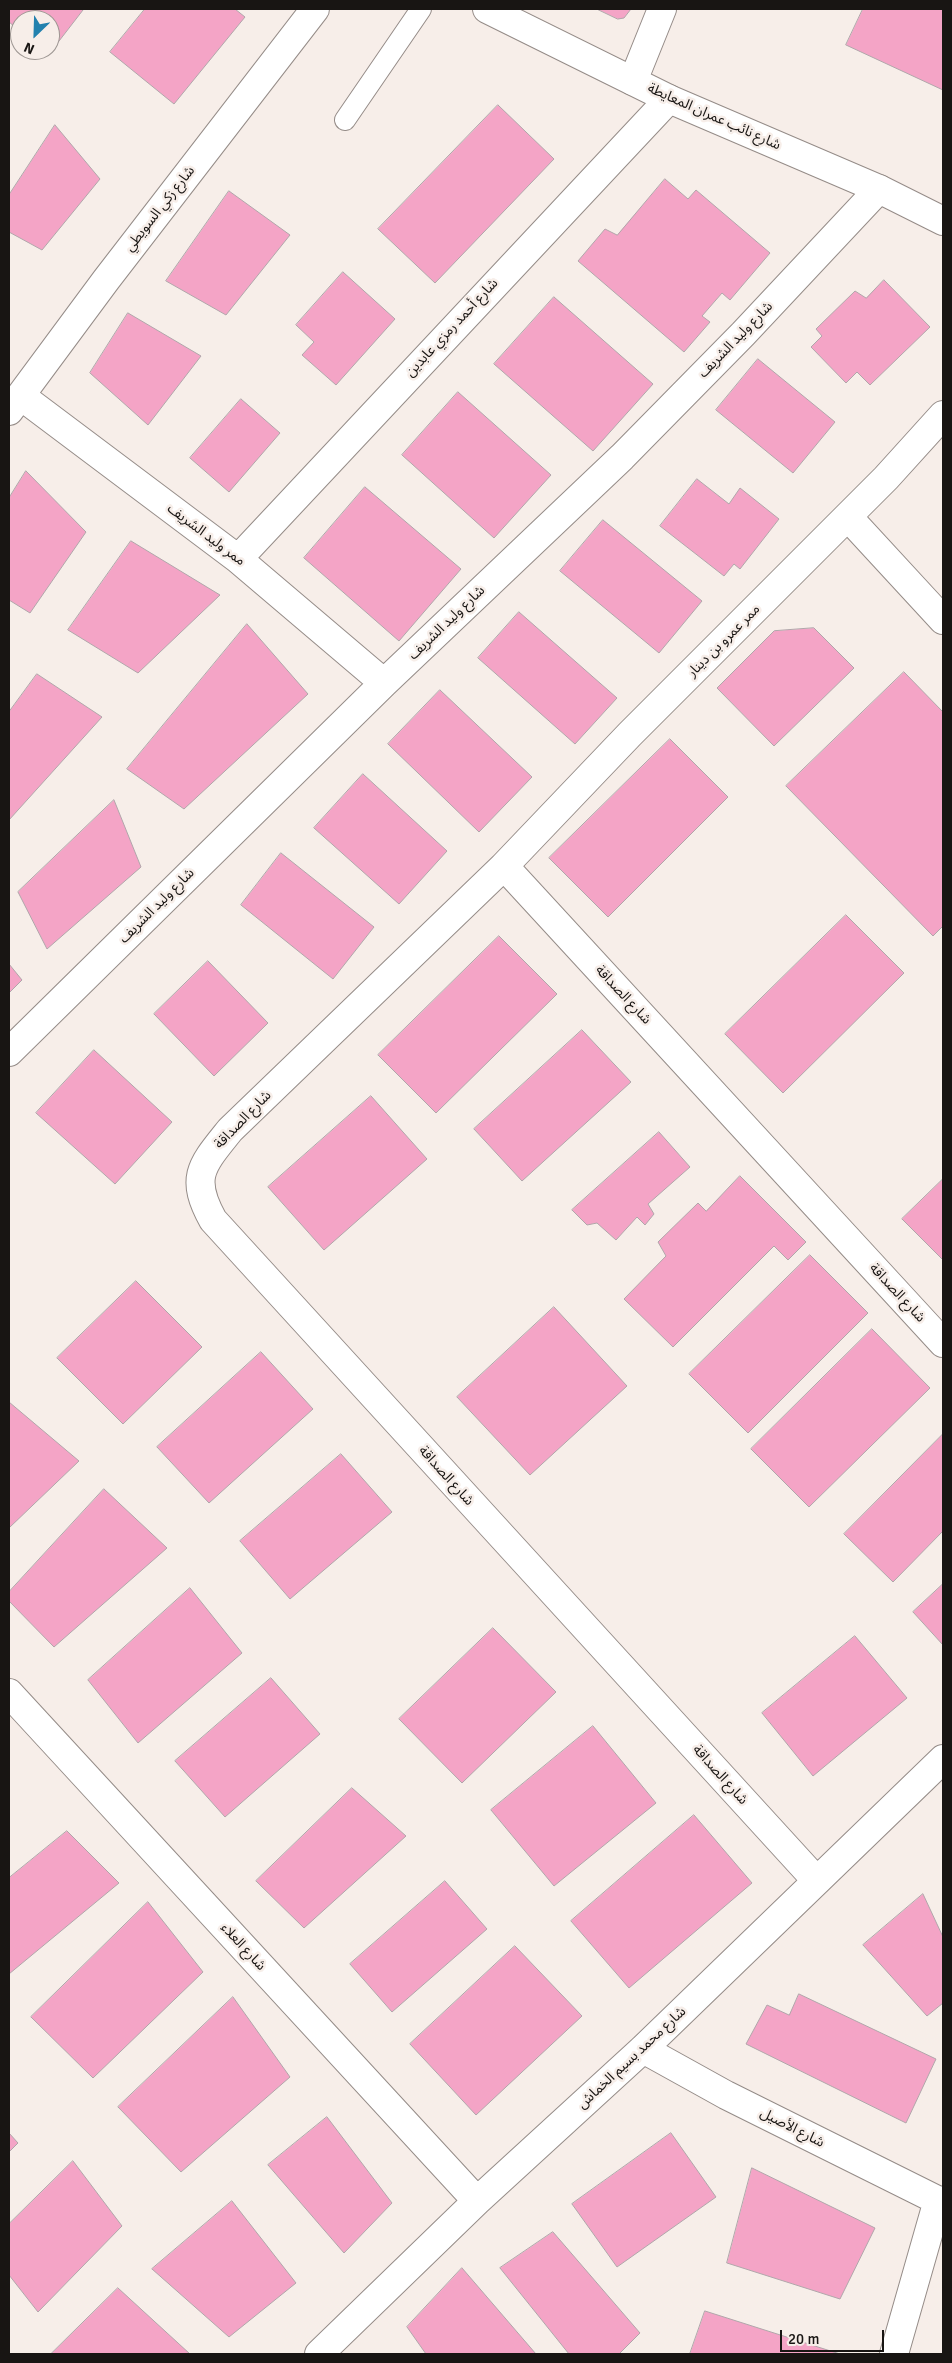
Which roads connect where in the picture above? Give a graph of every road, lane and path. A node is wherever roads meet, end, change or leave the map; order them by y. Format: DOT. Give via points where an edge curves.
graph roads {
  1 [pos="315,9"];
  2 [pos="421,9"];
  3 [pos="487,9"];
  4 [pos="662,9"];
  5 [pos="633,81"];
  6 [pos="669,99"];
  7 [pos="345,120"];
  8 [pos="879,189"];
  9 [pos="943,221"];
  10 [pos="15,404"];
  11 [pos="943,415"];
  12 [pos="848,517"];
  13 [pos="238,559"];
  14 [pos="943,620"];
  15 [pos="384,683"];
  16 [pos="504,866"];
  17 [pos="9,1052"];
  18 [pos="943,1343"];
  19 [pos="9,1693"];
  20 [pos="943,1759"];
  21 [pos="816,1880"];
  22 [pos="643,2049"];
  23 [pos="477,2201"];
  24 [pos="941,2201"];
  25 [pos="319,2354"];
  26 [pos="894,2354"];
  1 -- 10 [label="street, شارع زكي السويطي" via="106,280"];
  2 -- 7 [label="lane"];
  3 -- 5 [label="street, شارع نائب عمران المعايطة"];
  4 -- 5 [label="street"];
  5 -- 6 [label="street, شارع نائب عمران المعايطة"];
  6 -- 8 [label="street, شارع نائب عمران المعايطة"];
  6 -- 13 [label="street, شارع أحمد رمزي عابدين"];
  8 -- 9 [label="street, شارع نائب عمران المعايطة"];
  8 -- 15 [label="street, شارع وليد الشريف" via="622,457"];
  10 -- 13 [label="street, ممر وليد الشريف"];
  11 -- 12 [label="street, ممر عمرو بن دينار"];
  12 -- 14 [label="street"];
  12 -- 16 [label="street, ممر عمرو بن دينار" via="637,727"];
  13 -- 15 [label="street, ممر وليد الشريف"];
  15 -- 17 [label="street, شارع وليد الشريف"];
  16 -- 18 [label="street, شارع الصداقة"];
  16 -- 21 [label="street, شارع الصداقة" via="230,1130 205,1161 199,1185 205,1206 213,1220"];
  19 -- 23 [label="street, شارع العلاء"];
  20 -- 21 [label="street, شارع محمد بسيم الخماش"];
  21 -- 22 [label="street, شارع محمد بسيم الخماش"];
  22 -- 23 [label="street, شارع محمد بسيم الخماش"];
  22 -- 24 [label="street, شارع الأصيل" via="726,2095"];
  23 -- 25 [label="street, شارع محمد بسيم الخماش"];
  24 -- 26 [label="street"];
}
